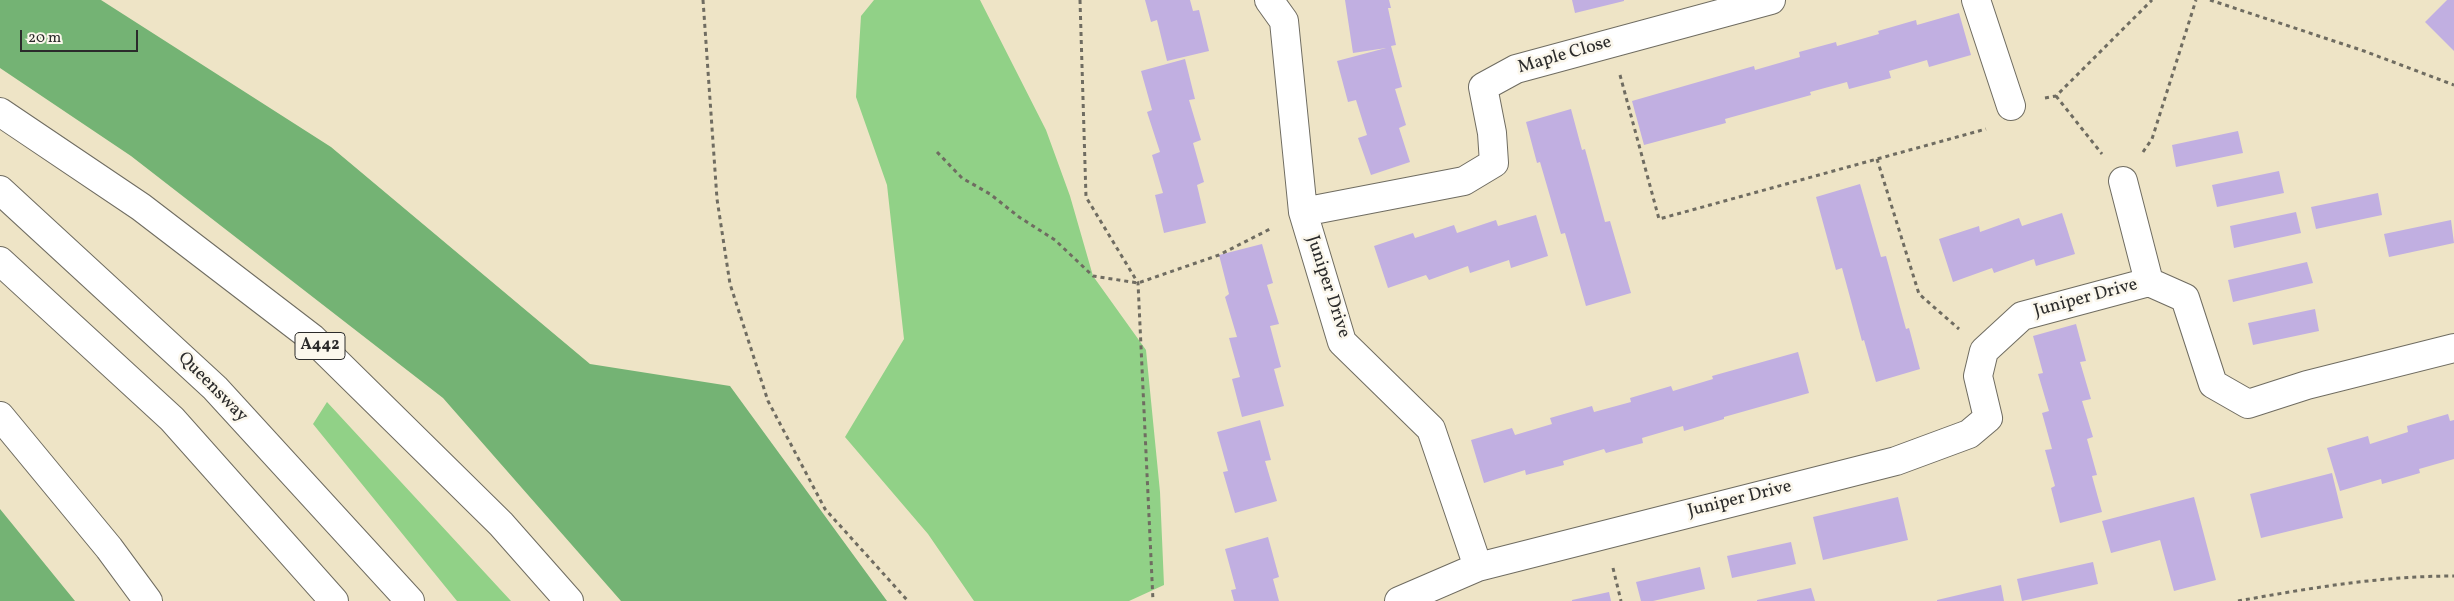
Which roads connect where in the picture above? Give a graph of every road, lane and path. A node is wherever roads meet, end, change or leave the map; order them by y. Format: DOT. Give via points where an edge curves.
graph roads {
  1 [pos="704,0"];
  2 [pos="1080,0"];
  3 [pos="1269,0"];
  4 [pos="1771,0"];
  5 [pos="1976,0"];
  6 [pos="2152,0"];
  7 [pos="2196,0"];
  8 [pos="2210,0"];
  9 [pos="1611,43"];
  10 [pos="2454,85"];
  11 [pos="2056,96"];
  12 [pos="2011,106"];
  13 [pos="0,112"];
  14 [pos="937,152"];
  15 [pos="1877,159"];
  16 [pos="2123,181"];
  17 [pos="0,190"];
  18 [pos="1304,212"];
  19 [pos="0,261"];
  20 [pos="2149,282"];
  21 [pos="1138,283"];
  22 [pos="2454,348"];
  23 [pos="1984,351"];
  24 [pos="0,416"];
  25 [pos="1478,567"];
  26 [pos="2454,576"];
  27 [pos="148,601"];
  28 [pos="334,601"];
  29 [pos="410,601"];
  30 [pos="569,601"];
  31 [pos="908,601"];
  32 [pos="1152,601"];
  33 [pos="1399,601"];
  34 [pos="2238,601"];
  1 -- 31 [label="path" via="717,199 730,284 768,402 825,509"];
  2 -- 21 [label="path" via="1086,198"];
  3 -- 18 [label="main road, Juniper Drive" via="1284,21"];
  4 -- 9 [label="main road, Maple Close"];
  5 -- 12 [label="main road"];
  6 -- 11 [label="path"];
  7 -- 16 [label="path" via="2152,139"];
  8 -- 10 [label="path" via="2364,51"];
  9 -- 15 [label="path" via="1659,219"];
  9 -- 18 [label="main road, Maple Close" via="1516,69 1482,87 1492,133 1494,163 1464,181"];
  11 -- 12 [label="path"];
  11 -- 16 [label="path"];
  12 -- 15 [label="path" via="2001,125"];
  13 -- 30 [label="main road, A442" via="141,207 312,338 502,524"];
  14 -- 21 [label="path" via="962,178 1055,240 1093,276"];
  15 -- 23 [label="path" via="1919,294"];
  16 -- 20 [label="main road"];
  17 -- 29 [label="main road, Queensway" via="215,388"];
  18 -- 21 [label="path" via="1219,255"];
  18 -- 25 [label="main road, Juniper Drive" via="1342,342 1430,429"];
  19 -- 28 [label="main road" via="172,419"];
  20 -- 22 [label="main road, Juniper Drive" via="2185,298 2213,384 2248,404 2307,385"];
  20 -- 23 [label="main road, Juniper Drive" via="2022,316"];
  21 -- 32 [label="path"];
  23 -- 25 [label="main road, Juniper Drive" via="1978,376 1988,418 1969,434 1896,461"];
  24 -- 27 [label="main road" via="109,548"];
  25 -- 33 [label="main road, Juniper Drive"];
  26 -- 34 [label="path" via="2417,576 2323,586"];
}
